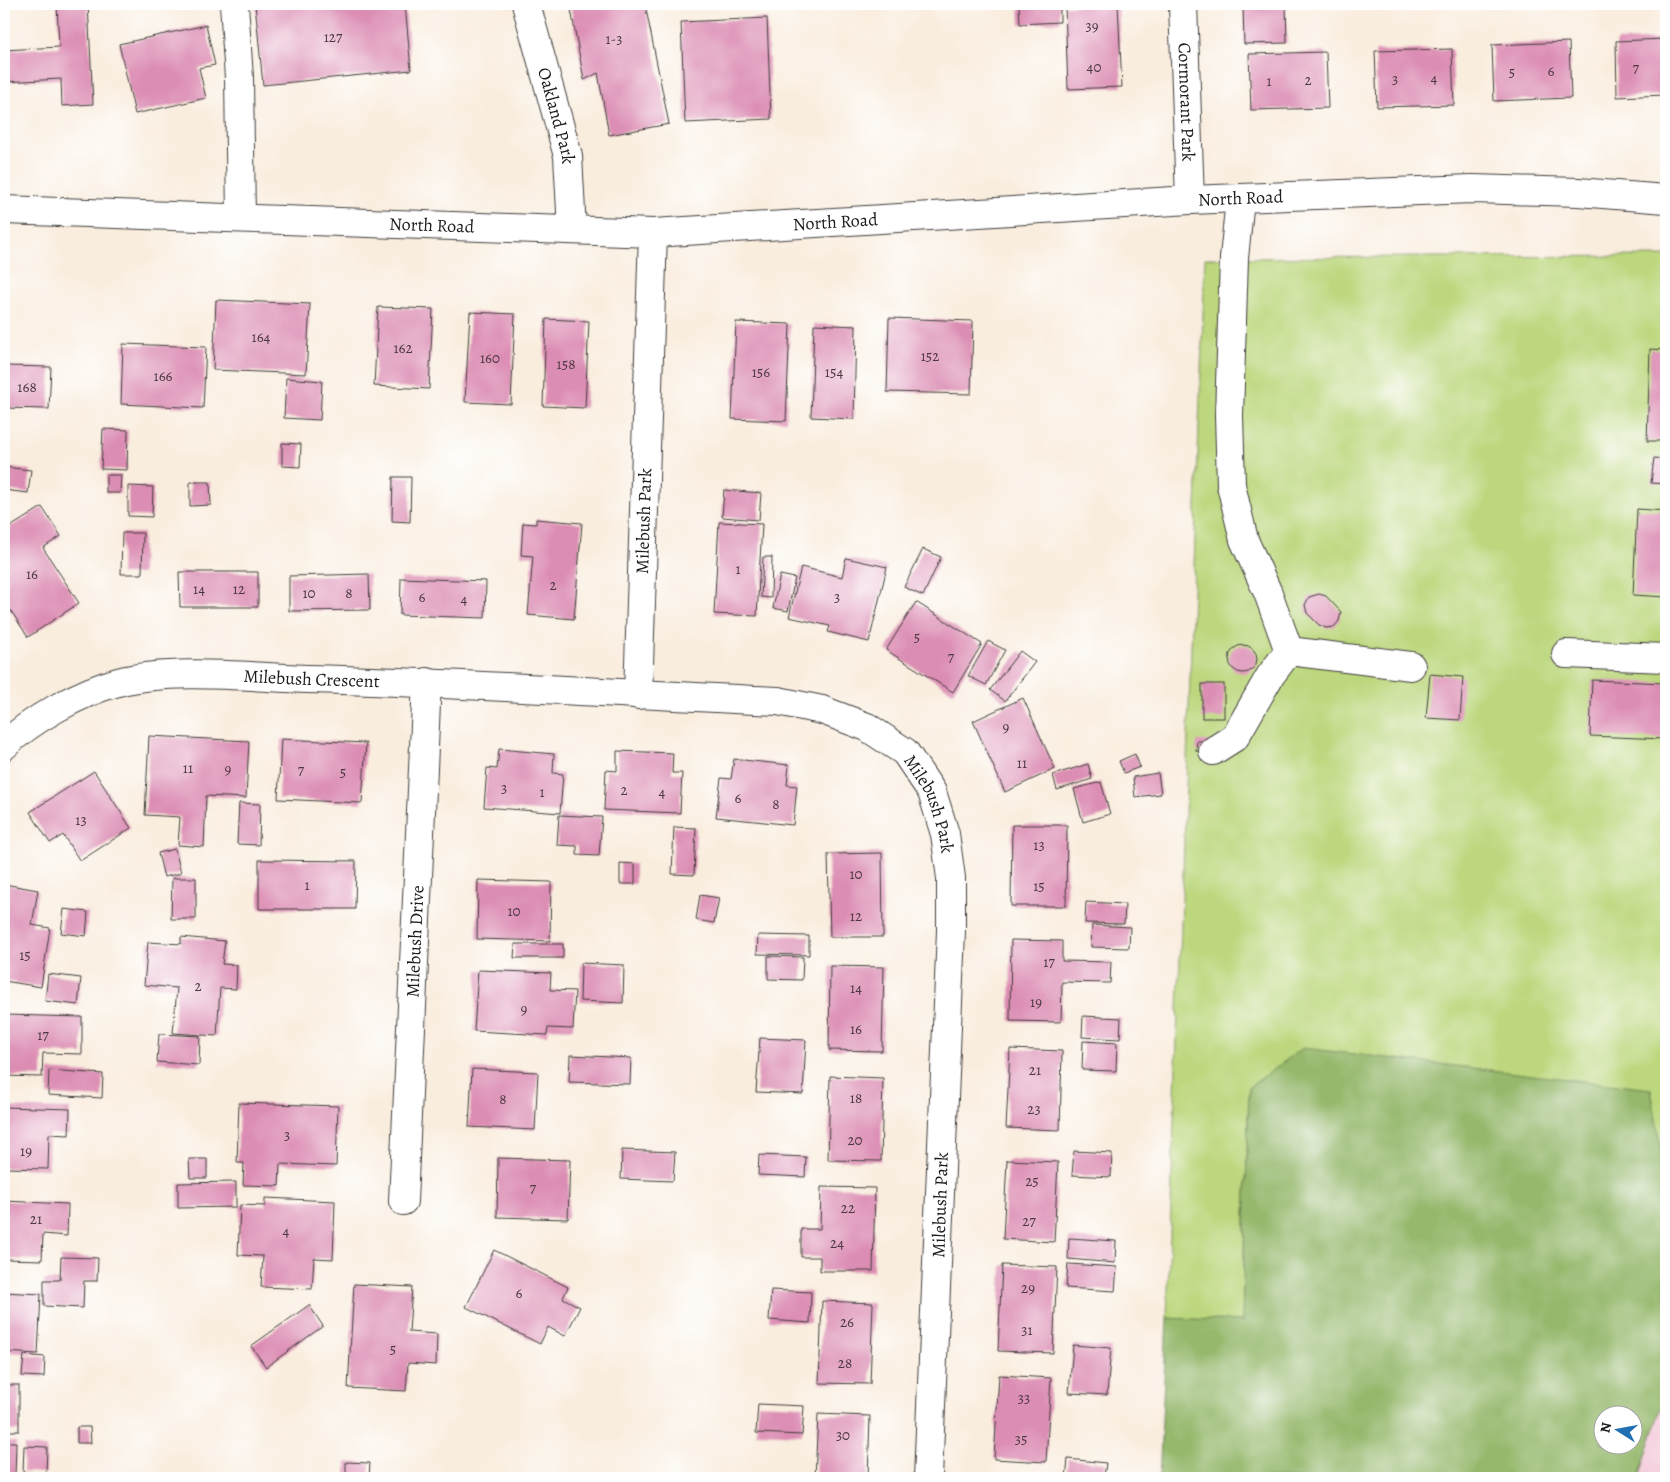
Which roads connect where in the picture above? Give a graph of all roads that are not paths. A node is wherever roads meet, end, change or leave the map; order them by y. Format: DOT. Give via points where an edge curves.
graph roads {
  1 [pos="234,4"];
  2 [pos="526,4"];
  3 [pos="1183,4"];
  4 [pos="1240,199"];
  5 [pos="1666,199"];
  6 [pos="1190,200"];
  7 [pos="4,210"];
  8 [pos="241,218"];
  9 [pos="572,230"];
  10 [pos="654,233"];
  11 [pos="1288,651"];
  12 [pos="1566,654"];
  13 [pos="1666,658"];
  14 [pos="1411,666"];
  15 [pos="427,682"];
  16 [pos="638,695"];
  17 [pos="4,746"];
  18 [pos="1213,752"];
  19 [pos="403,1201"];
  20 [pos="928,1478"];
  1 -- 8 [label="street" via="239,78"];
  2 -- 9 [label="street, Oakland Park" via="568,156"];
  3 -- 6 [label="street, Cormorant Park"];
  4 -- 5 [label="street, North Road" via="1472,189"];
  4 -- 6 [label="street, North Road"];
  4 -- 11 [label="street" via="1234,258 1229,405 1231,485 1244,540 1268,593"];
  6 -- 10 [label="street, North Road"];
  7 -- 8 [label="street, North Road"];
  8 -- 9 [label="street, North Road"];
  9 -- 10 [label="street, North Road"];
  10 -- 16 [label="street, Milebush Park"];
  11 -- 14 [label="street"];
  11 -- 18 [label="street" via="1235,737"];
  12 -- 13 [label="street"];
  15 -- 16 [label="street, Milebush Crescent"];
  15 -- 17 [label="street, Milebush Crescent" via="175,675 146,677 117,682 89,693 34,723"];
  15 -- 19 [label="street, Milebush Drive"];
  16 -- 20 [label="street, Milebush Park" via="778,701 822,710 867,727 905,752 932,792 946,843 951,878 951,931"];
}
